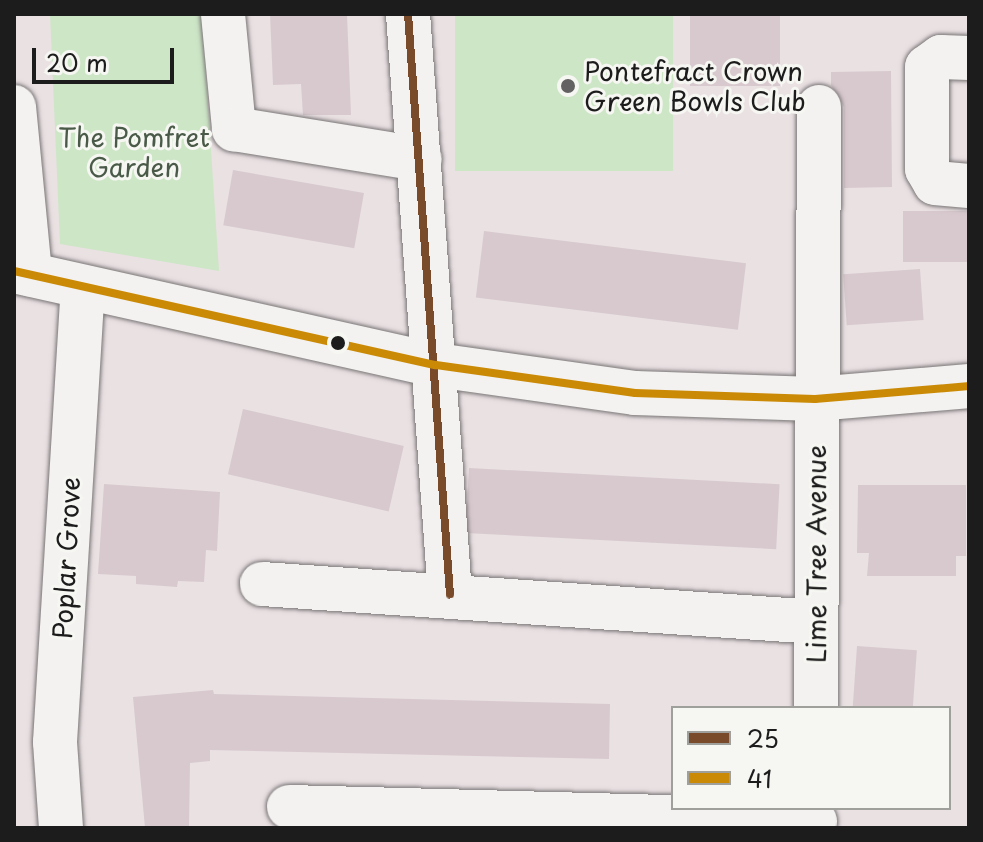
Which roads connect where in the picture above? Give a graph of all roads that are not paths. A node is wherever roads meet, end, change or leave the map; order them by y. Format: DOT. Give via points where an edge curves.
graph roads {
  1 [pos="223,14"];
  2 [pos="408,14"];
  3 [pos="969,58"];
  4 [pos="14,107"];
  5 [pos="819,107"];
  6 [pos="420,159"];
  7 [pos="969,186"];
  8 [pos="22,273"];
  9 [pos="83,288"];
  10 [pos="436,365"];
  11 [pos="969,386"];
  12 [pos="815,399"];
  13 [pos="262,584"];
  14 [pos="450,594"];
  15 [pos="816,622"];
  16 [pos="816,706"];
  17 [pos="289,807"];
  18 [pos="815,819"];
  19 [pos="61,828"];
  1 -- 6 [label="street" via="234,129"];
  2 -- 6 [label="street"];
  3 -- 7 [label="street" via="941,57 927,67 927,169 935,183"];
  4 -- 8 [label="street"];
  5 -- 12 [label="street, Lime Tree Avenue"];
  6 -- 10 [label="street"];
  8 -- 9 [label="street"];
  9 -- 10 [label="street"];
  9 -- 19 [label="street, Poplar Grove" via="55,742"];
  10 -- 12 [label="street" via="635,393"];
  10 -- 14 [label="street"];
  11 -- 12 [label="street"];
  12 -- 15 [label="street, Lime Tree Avenue"];
  13 -- 14 [label="street"];
  14 -- 15 [label="street"];
  15 -- 16 [label="street, Lime Tree Avenue"];
  17 -- 18 [label="street"];
}
